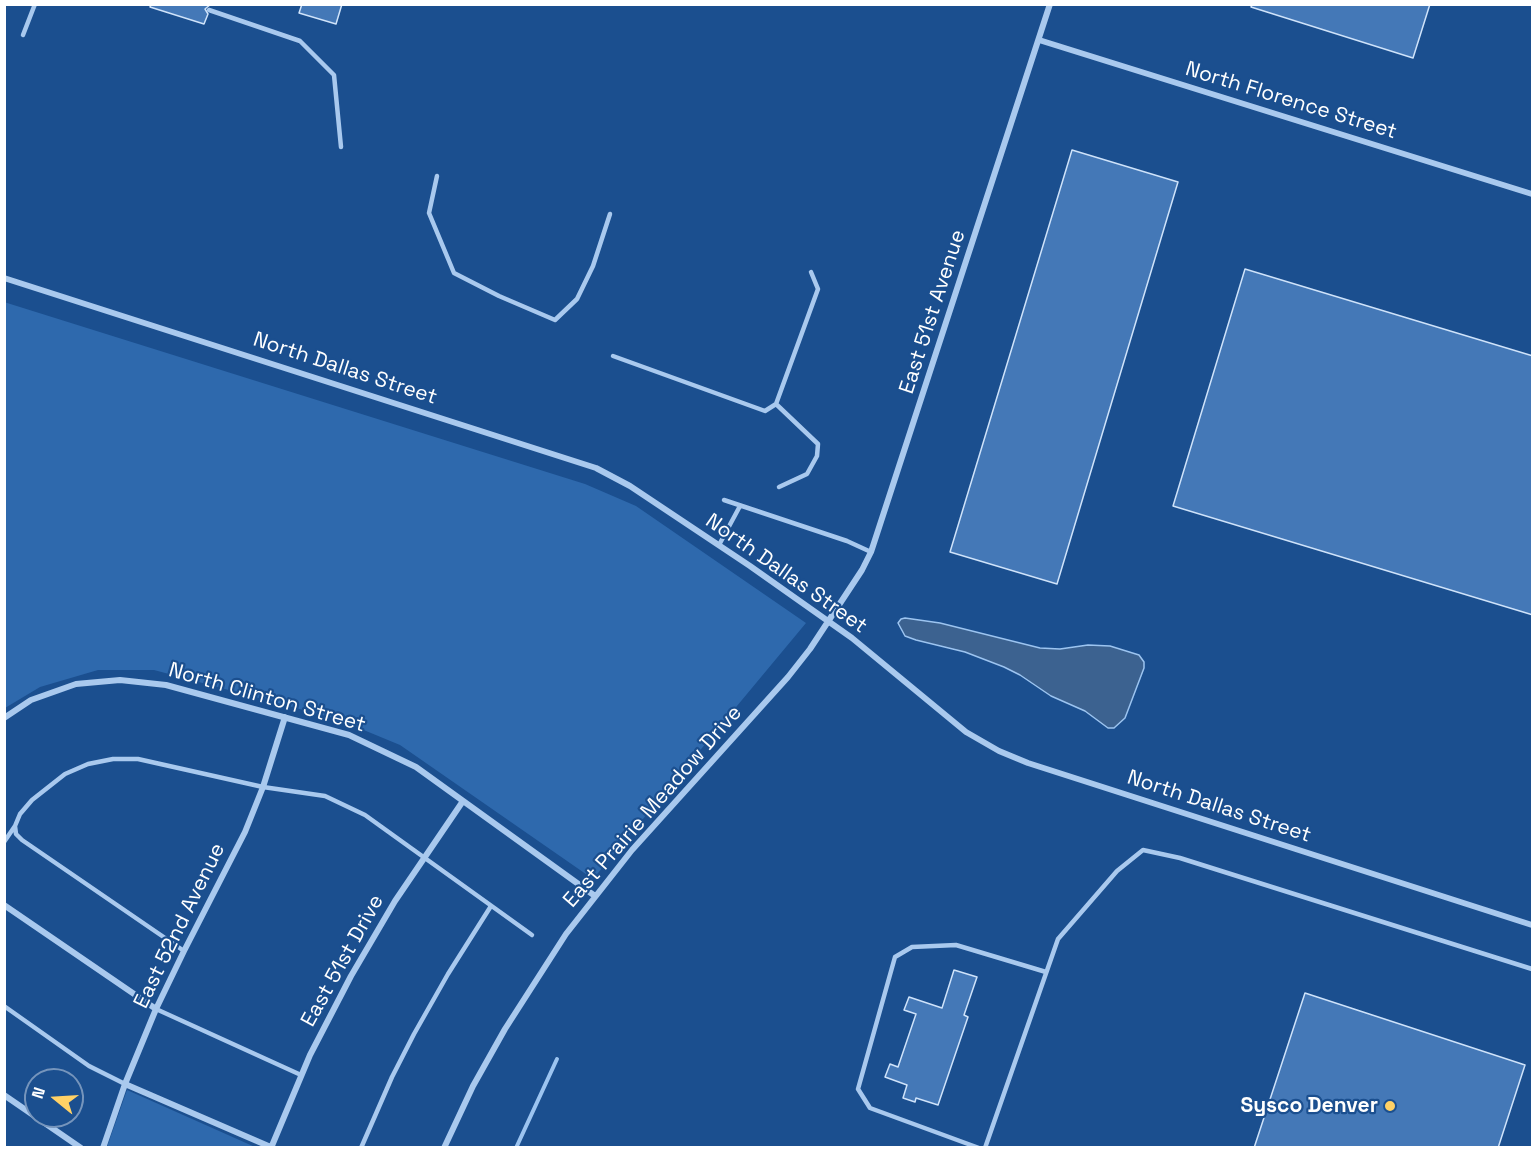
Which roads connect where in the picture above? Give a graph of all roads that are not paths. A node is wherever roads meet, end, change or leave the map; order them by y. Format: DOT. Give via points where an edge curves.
graph roads {
  1 [pos="35,4"];
  2 [pos="1050,4"];
  3 [pos="209,10"];
  4 [pos="23,35"];
  5 [pos="1039,40"];
  6 [pos="341,147"];
  7 [pos="437,176"];
  8 [pos="1533,194"];
  9 [pos="610,214"];
  10 [pos="811,272"];
  11 [pos="4,278"];
  12 [pos="613,356"];
  13 [pos="776,404"];
  14 [pos="779,487"];
  15 [pos="724,500"];
  16 [pos="740,506"];
  17 [pos="719,545"];
  18 [pos="872,552"];
  19 [pos="829,621"];
  20 [pos="285,717"];
  21 [pos="4,718"];
  22 [pos="263,787"];
  23 [pos="463,801"];
  24 [pos="15,826"];
  25 [pos="4,842"];
  26 [pos="424,858"];
  27 [pos="595,896"];
  28 [pos="4,905"];
  29 [pos="491,906"];
  30 [pos="1533,924"];
  31 [pos="532,935"];
  32 [pos="184,951"];
  33 [pos="1533,969"];
  34 [pos="1046,972"];
  35 [pos="4,1006"];
  36 [pos="156,1009"];
  37 [pos="301,1075"];
  38 [pos="124,1084"];
  39 [pos="4,1095"];
  40 [pos="272,1147"];
  41 [pos="81,1148"];
  42 [pos="103,1148"];
  43 [pos="361,1148"];
  44 [pos="444,1148"];
  45 [pos="979,1148"];
  46 [pos="985,1148"];
  1 -- 4 [label="lane"];
  2 -- 5 [label="street, East 51st Avenue"];
  3 -- 6 [label="lane" via="300,40 334,75"];
  5 -- 8 [label="street, North Florence Street"];
  5 -- 18 [label="street, East 51st Avenue"];
  7 -- 9 [label="lane" via="429,213 454,273 555,320 577,299"];
  10 -- 13 [label="lane" via="818,289"];
  11 -- 17 [label="street, North Dallas Street" via="583,463 620,480"];
  12 -- 13 [label="lane" via="765,411"];
  13 -- 14 [label="lane" via="818,444 817,456 807,474"];
  15 -- 16 [label="lane"];
  16 -- 17 [label="lane"];
  16 -- 18 [label="lane"];
  17 -- 19 [label="street, North Dallas Street"];
  18 -- 19 [label="street, East 51st Avenue"];
  19 -- 27 [label="street, East Prairie Meadow Drive" via="778,689"];
  19 -- 30 [label="street, North Dallas Street" via="966,732 1012,757"];
  20 -- 21 [label="street, North Clinton Street" via="166,685 120,680 76,684 31,700"];
  20 -- 22 [label="street, East 52nd Avenue"];
  20 -- 23 [label="street, North Clinton Street" via="349,735 416,767"];
  22 -- 24 [label="lane" via="148,760 112,759 64,774 32,800"];
  22 -- 26 [label="lane" via="325,796 347,805"];
  22 -- 32 [label="street, East 52nd Avenue" via="245,832"];
  23 -- 26 [label="street, East 51st Drive"];
  23 -- 27 [label="street, North Clinton Street"];
  24 -- 25 [label="lane"];
  24 -- 32 [label="lane" via="22,840"];
  26 -- 29 [label="lane"];
  26 -- 37 [label="street, East 51st Drive" via="359,961"];
  27 -- 44 [label="street, East Prairie Meadow Drive" via="518,1007 473,1086"];
  28 -- 36 [label="street"];
  29 -- 31 [label="lane"];
  29 -- 43 [label="lane" via="418,1027"];
  32 -- 36 [label="street, East 52nd Avenue"];
  33 -- 34 [label="lane" via="1180,858 1143,850 1117,871 1058,939"];
  34 -- 45 [label="lane" via="956,945 912,947 895,957 858,1089 870,1108"];
  34 -- 46 [label="lane"];
  35 -- 38 [label="lane" via="89,1066"];
  36 -- 37 [label="lane"];
  36 -- 38 [label="street, East 52nd Avenue"];
  37 -- 40 [label="street, East 51st Drive"];
  38 -- 40 [label="street"];
  38 -- 42 [label="street, East 52nd Avenue"];
  39 -- 41 [label="street"];
}
